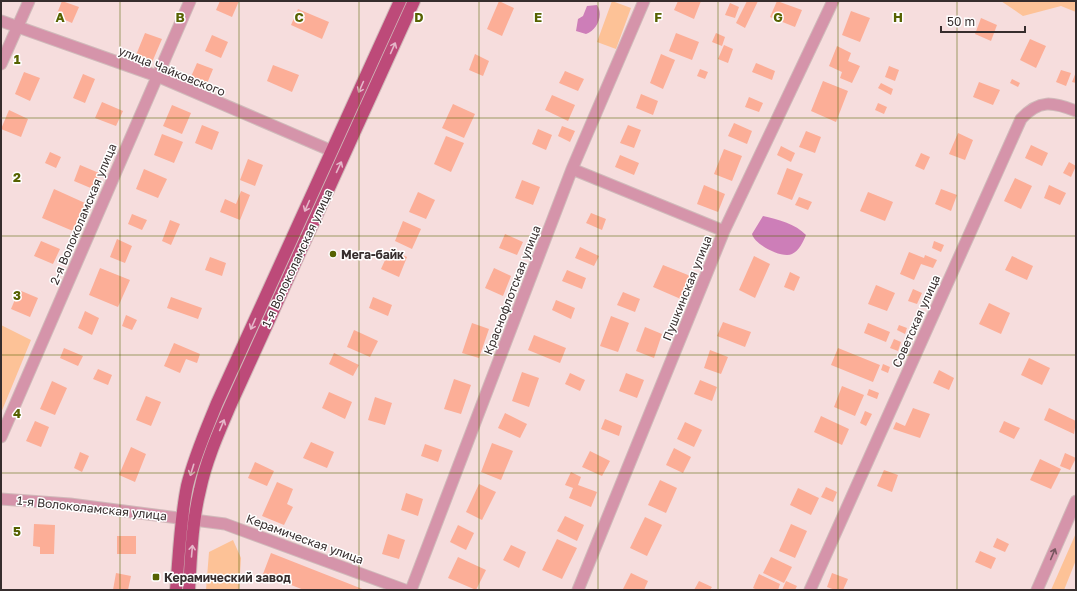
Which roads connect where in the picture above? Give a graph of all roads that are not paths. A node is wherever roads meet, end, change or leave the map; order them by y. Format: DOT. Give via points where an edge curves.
graph roads {
  1 [pos="29,1"];
  2 [pos="190,1"];
  3 [pos="400,1"];
  4 [pos="414,1"];
  5 [pos="644,1"];
  6 [pos="833,1"];
  7 [pos="1,21"];
  8 [pos="18,28"];
  9 [pos="1,64"];
  10 [pos="157,76"];
  11 [pos="1076,111"];
  12 [pos="332,151"];
  13 [pos="572,169"];
  14 [pos="724,231"];
  15 [pos="1,437"];
  16 [pos="1,499"];
  17 [pos="1076,501"];
  18 [pos="182,518"];
  19 [pos="195,520"];
  20 [pos="176,590"];
  21 [pos="189,590"];
  22 [pos="405,590"];
  23 [pos="411,590"];
  24 [pos="578,590"];
  25 [pos="810,590"];
  26 [pos="1037,590"];
  1 -- 8 [label="street"];
  2 -- 10 [label="street, 2-я Волоколамская улица"];
  3 -- 12 [label="main road, 1-я Волоколамская улица, one-way"];
  19 -- 4 [label="main road, 1-я Волоколамская улица, one-way" via="206,465 227,413"];
  5 -- 13 [label="street, Краснофлотская улица"];
  6 -- 14 [label="street, Пушкинская улица"];
  7 -- 8 [label="street, улица Чайковского"];
  8 -- 9 [label="street"];
  8 -- 10 [label="street, улица Чайковского"];
  10 -- 12 [label="street, улица Чайковского"];
  10 -- 15 [label="street, 2-я Волоколамская улица"];
  11 -- 25 [label="street, Советская улица" via="1058,104 1044,105 1030,109 1021,119"];
  12 -- 18 [label="main road, 1-я Волоколамская улица, one-way" via="204,436 189,479"];
  13 -- 14 [label="street"];
  13 -- 23 [label="street, Краснофлотская улица"];
  14 -- 24 [label="street, Пушкинская улица"];
  16 -- 18 [label="street, 1-я Волоколамская улица" via="70,504"];
  26 -- 17 [label="street, one-way"];
  18 -- 19 [label="street, 1-я Волоколамская улица"];
  18 -- 20 [label="main road, 1-я Волоколамская улица"];
  21 -- 19 [label="main road, 1-я Волоколамская улица, one-way"];
  19 -- 22 [label="street, Керамическая улица" via="225,524"];
}
